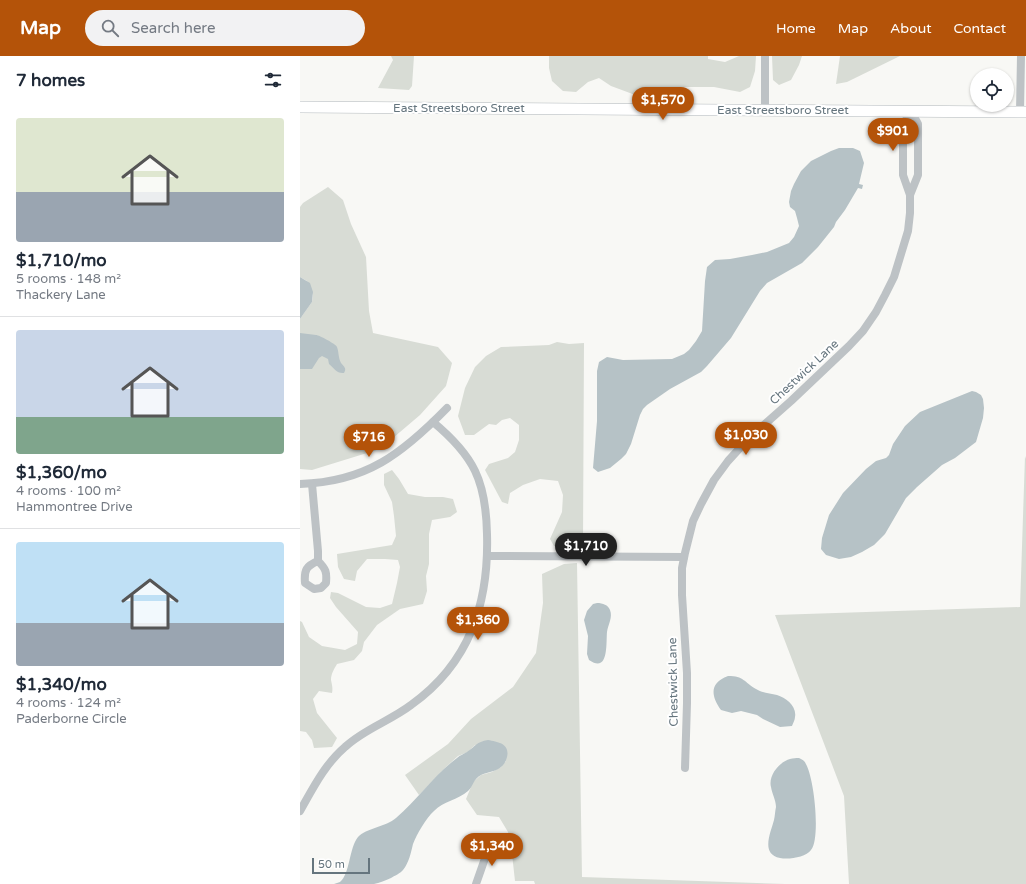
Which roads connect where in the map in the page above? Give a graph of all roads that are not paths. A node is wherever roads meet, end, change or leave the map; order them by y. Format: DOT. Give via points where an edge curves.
graph roads {
  1 [pos="765,56"];
  2 [pos="1021,56"];
  3 [pos="300,107"];
  4 [pos="765,110"];
  5 [pos="911,111"];
  6 [pos="1023,112"];
  7 [pos="910,195"];
  8 [pos="446,408"];
  9 [pos="433,422"];
  10 [pos="300,484"];
  11 [pos="312,484"];
  12 [pos="488,556"];
  13 [pos="684,556"];
  14 [pos="318,561"];
  15 [pos="685,768"];
  16 [pos="301,807"];
  17 [pos="490,844"];
  18 [pos="476,884"];
  1 -- 4 [label="street"];
  2 -- 6 [label="street"];
  3 -- 4 [label="main road, East Streetsboro Street"];
  4 -- 5 [label="main road, East Streetsboro Street"];
  5 -- 6 [label="main road, East Streetsboro Street"];
  5 -- 7 [label="street, Chestwick Lane" via="903,125 903,176"];
  5 -- 7 [label="street, Chestwick Lane" via="918,124 918,176"];
  7 -- 13 [label="street, Chestwick Lane" via="908,231 894,277 876,312 850,346 728,460 714,480 693,521"];
  8 -- 9 [label="street"];
  9 -- 11 [label="street" via="398,453 379,464 338,480"];
  9 -- 12 [label="street" via="458,445 476,471 485,499"];
  10 -- 11 [label="street"];
  11 -- 14 [label="street"];
  12 -- 13 [label="street"];
  12 -- 16 [label="street" via="485,587 476,620 470,636 451,667 411,706 360,735 345,747 327,766"];
  13 -- 15 [label="street, Chestwick Lane" via="682,595 687,673"];
  17 -- 18 [label="street"];
}
